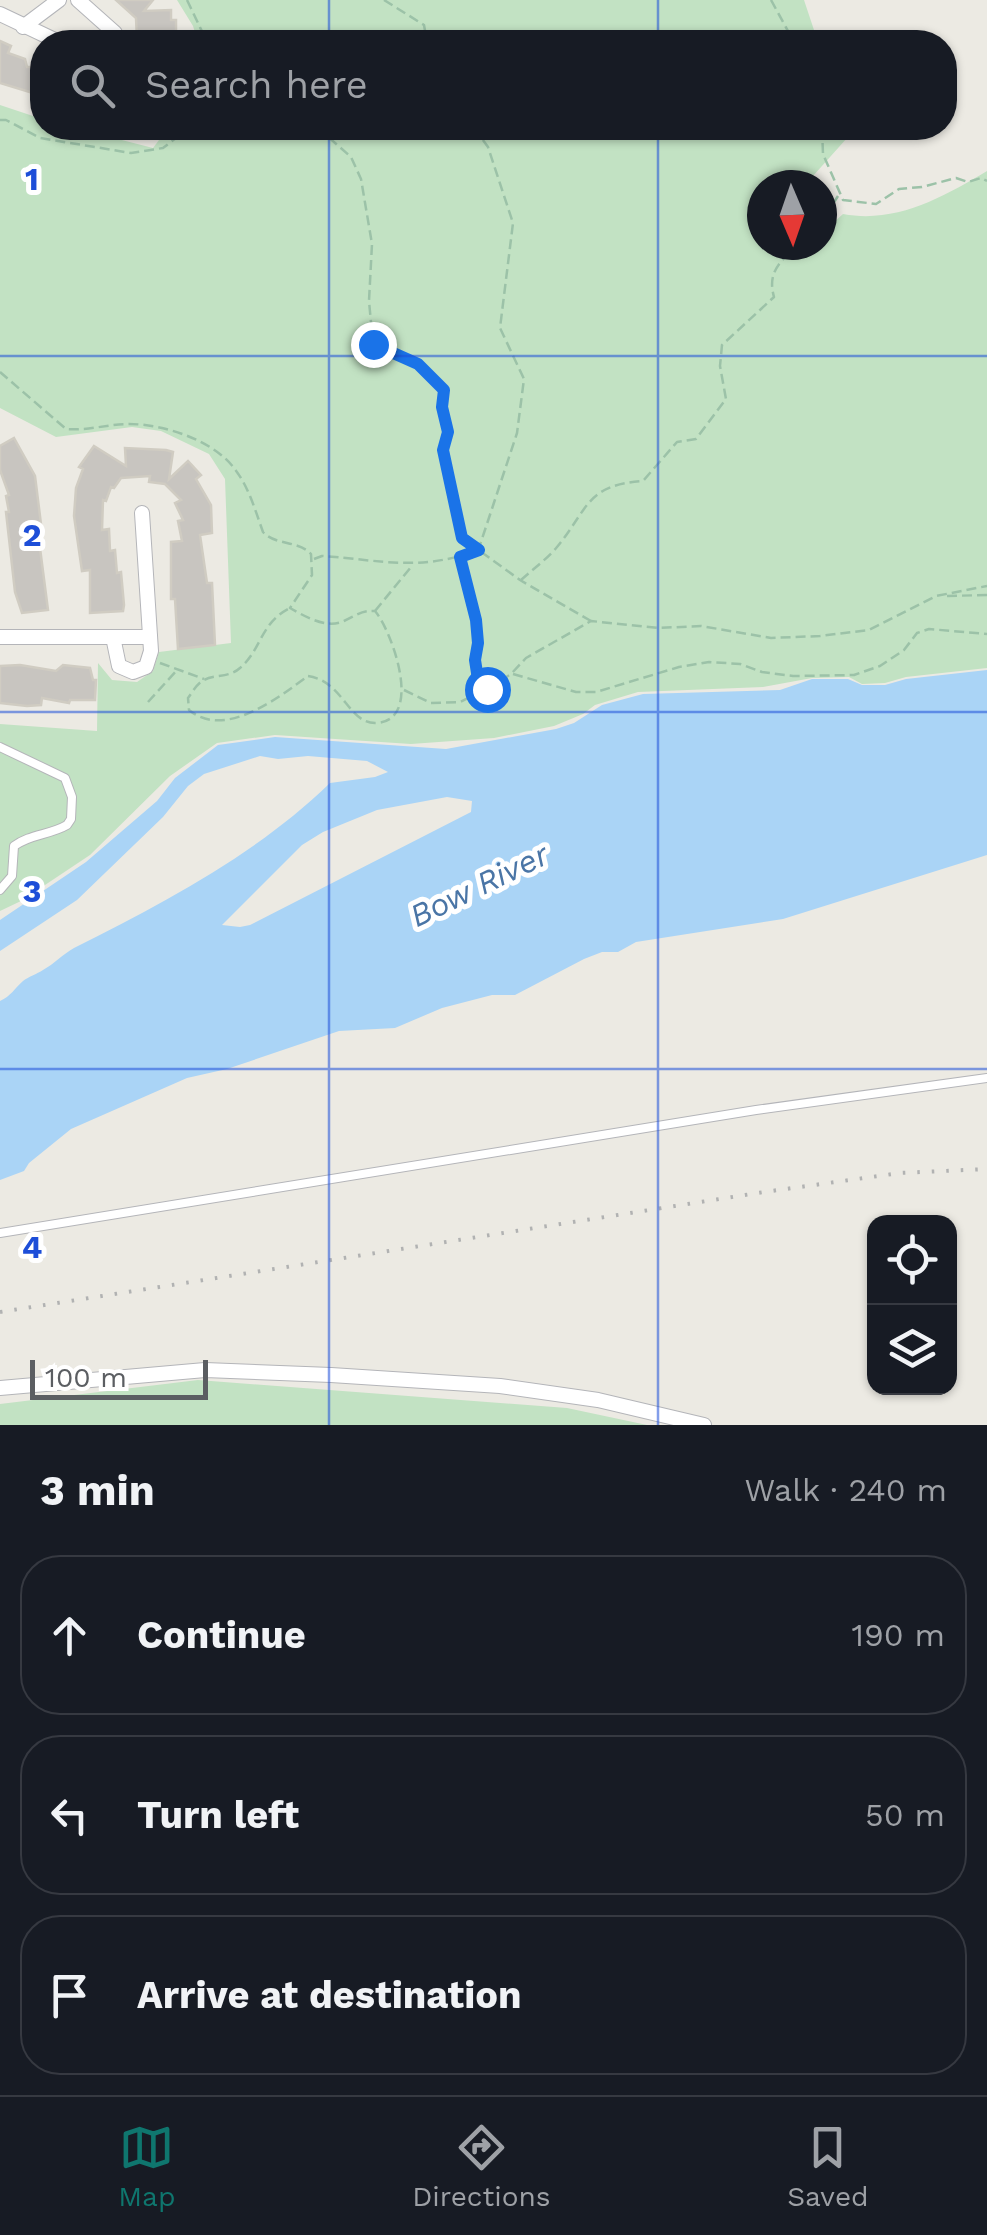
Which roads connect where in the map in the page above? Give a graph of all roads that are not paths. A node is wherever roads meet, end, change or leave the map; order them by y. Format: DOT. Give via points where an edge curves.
graph roads {
  1 [pos="58,0"];
  2 [pos="78,0"];
  3 [pos="0,14"];
  4 [pos="23,27"];
  5 [pos="30,30"];
  6 [pos="112,30"];
  7 [pos="142,513"];
  8 [pos="0,636"];
  9 [pos="113,637"];
  10 [pos="150,638"];
  11 [pos="0,747"];
  12 [pos="0,890"];
  13 [pos="987,1078"];
  14 [pos="0,1233"];
  15 [pos="0,1388"];
  16 [pos="704,1425"];
  1 -- 4 [label="street"];
  2 -- 6 [label="street"];
  3 -- 4 [label="street"];
  4 -- 5 [label="street"];
  7 -- 10 [label="street"];
  8 -- 9 [label="street"];
  9 -- 10 [label="street"];
  9 -- 10 [label="street" via="116,663 138,671 148,663"];
  11 -- 12 [label="lane" via="65,778 72,808 67,826 14,846 12,876"];
  13 -- 14 [label="lane"];
  15 -- 16 [label="street" via="205,1370 331,1375 520,1389"];
}
